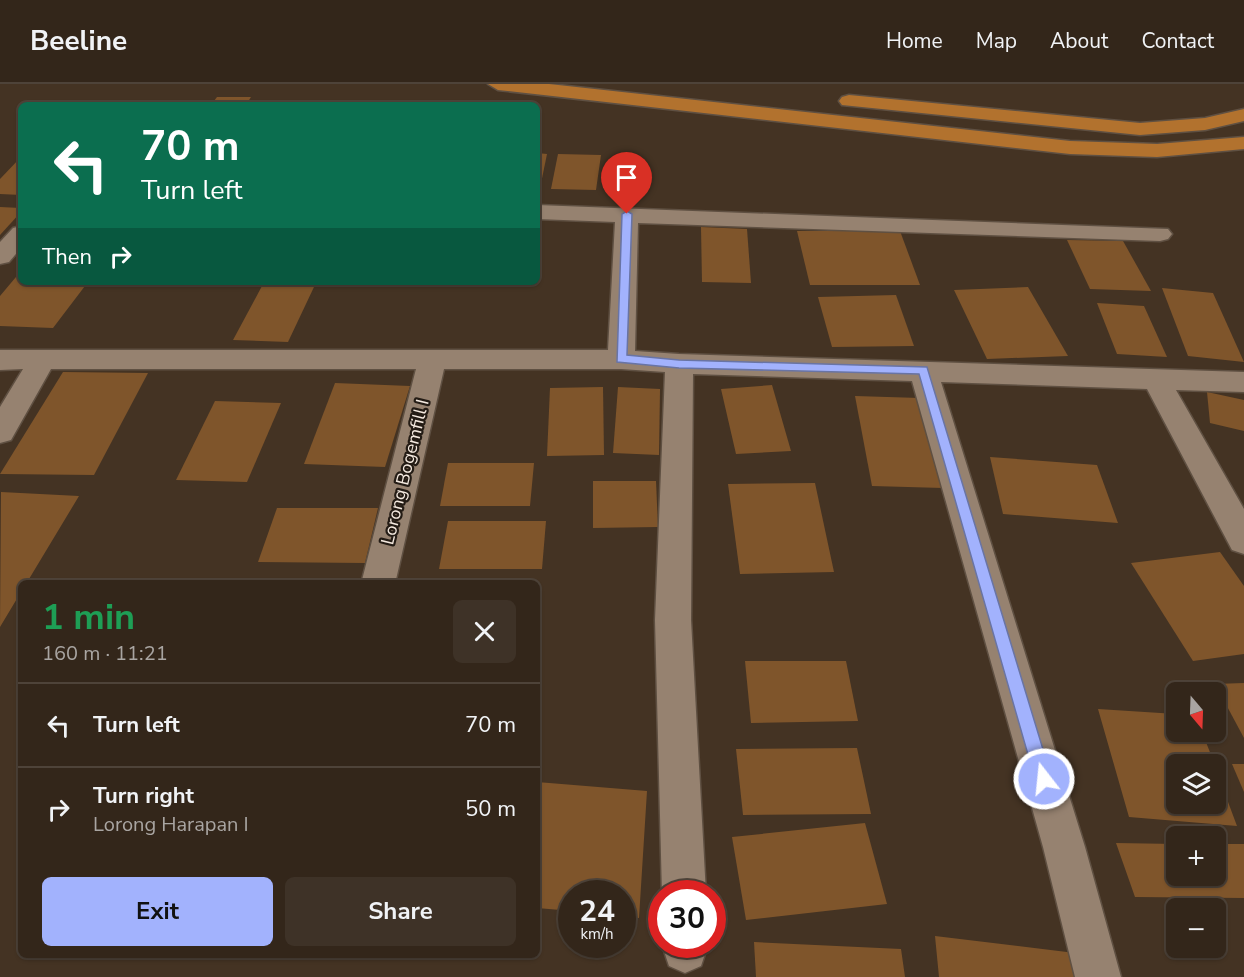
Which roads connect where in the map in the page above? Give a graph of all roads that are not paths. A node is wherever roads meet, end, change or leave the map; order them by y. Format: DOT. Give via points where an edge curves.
graph roads {
  1 [pos="498,84"];
  2 [pos="831,99"];
  3 [pos="1244,115"];
  4 [pos="1244,143"];
  5 [pos="540,212"];
  6 [pos="627,214"];
  7 [pos="1160,234"];
  8 [pos="18,236"];
  9 [pos="0,257"];
  10 [pos="621,359"];
  11 [pos="0,360"];
  12 [pos="43,360"];
  13 [pos="432,360"];
  14 [pos="679,364"];
  15 [pos="923,370"];
  16 [pos="1156,379"];
  17 [pos="1244,382"];
  18 [pos="0,432"];
  19 [pos="1244,540"];
  20 [pos="379,580"];
  21 [pos="683,880"];
  22 [pos="1098,977"];
  1 -- 4 [label="highway" via="1032,144 1152,151"];
  2 -- 3 [label="highway" via="1140,129 1187,127"];
  5 -- 6 [label="street"];
  6 -- 7 [label="street"];
  6 -- 10 [label="street"];
  8 -- 9 [label="street"];
  10 -- 13 [label="street"];
  10 -- 14 [label="street"];
  11 -- 12 [label="street"];
  12 -- 13 [label="street"];
  12 -- 18 [label="street"];
  13 -- 20 [label="street, Lorong Bogemfill I"];
  14 -- 15 [label="street"];
  14 -- 21 [label="street" via="673,620"];
  15 -- 16 [label="street"];
  15 -- 22 [label="street" via="1064,847"];
  16 -- 17 [label="street"];
  16 -- 19 [label="street"];
}
